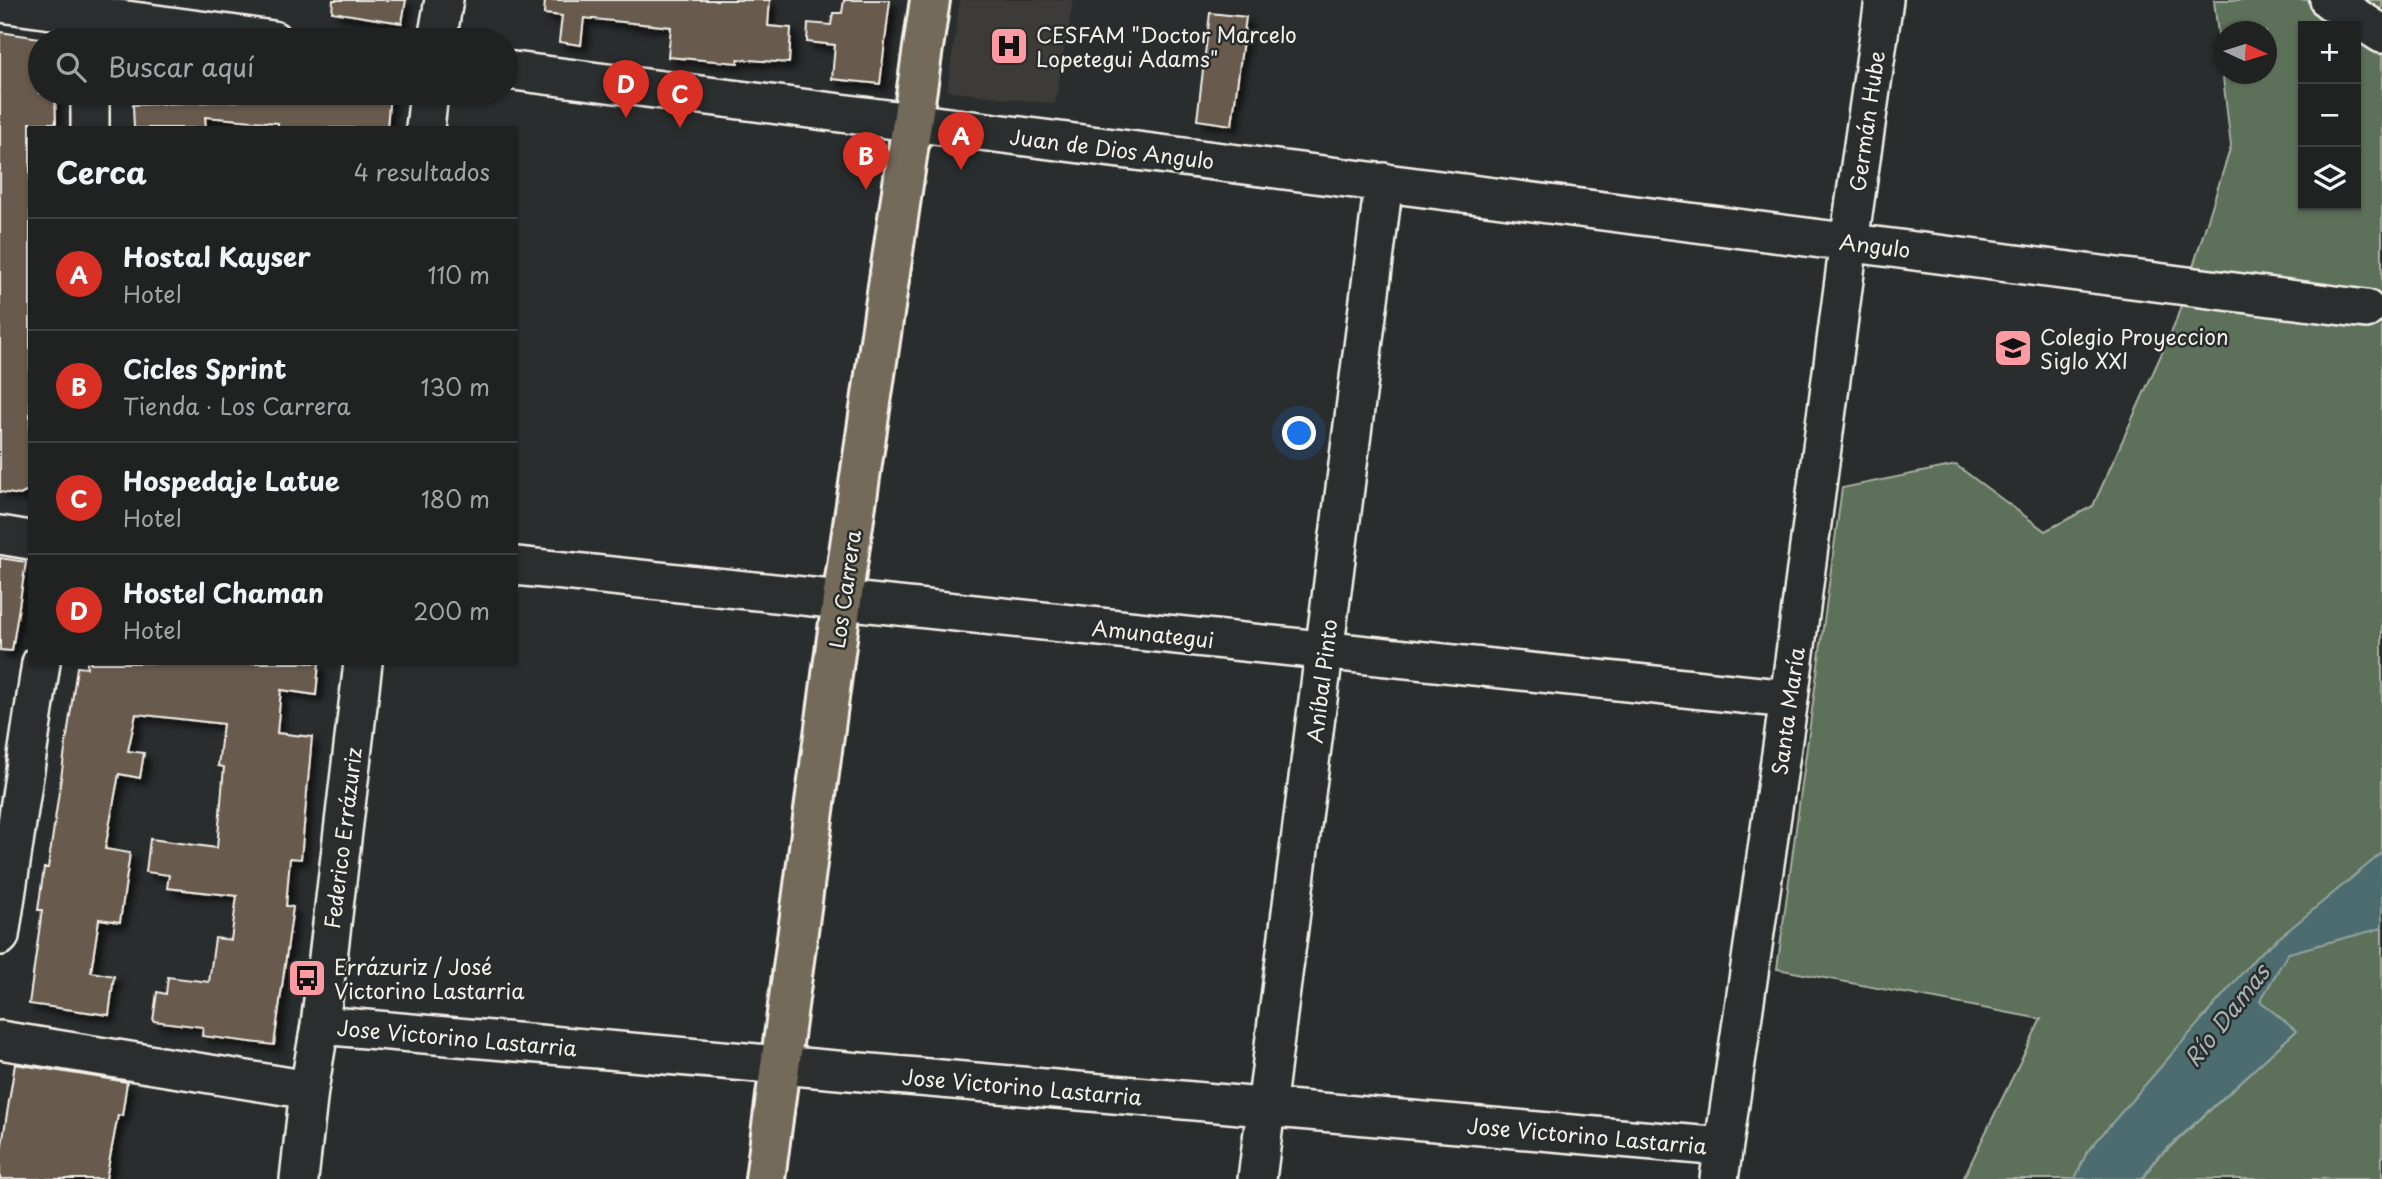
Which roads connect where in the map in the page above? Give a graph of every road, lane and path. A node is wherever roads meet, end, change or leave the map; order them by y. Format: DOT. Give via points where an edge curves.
graph roads {
  1 [pos="444,0"];
  2 [pos="930,0"];
  3 [pos="1884,0"];
  4 [pos="2329,0"];
  5 [pos="0,4"];
  6 [pos="90,19"];
  7 [pos="168,28"];
  8 [pos="439,28"];
  9 [pos="2382,34"];
  10 [pos="518,72"];
  11 [pos="90,105"];
  12 [pos="428,105"];
  13 [pos="912,122"];
  14 [pos="90,126"];
  15 [pos="425,126"];
  16 [pos="1384,182"];
  17 [pos="1849,242"];
  18 [pos="2366,309"];
  19 [pos="0,535"];
  20 [pos="28,540"];
  21 [pos="518,566"];
  22 [pos="842,600"];
  23 [pos="1325,650"];
  24 [pos="41,665"];
  25 [pos="363,665"];
  26 [pos="1789,699"];
  27 [pos="0,936"];
  28 [pos="320,1025"];
  29 [pos="0,1040"];
  30 [pos="780,1065"];
  31 [pos="309,1090"];
  32 [pos="1266,1107"];
  33 [pos="1721,1163"];
  34 [pos="299,1179"];
  35 [pos="765,1179"];
  36 [pos="1257,1179"];
  1 -- 8 [label="street"];
  2 -- 13 [label="main road, Los Carrera"];
  3 -- 17 [label="street, Germán Hube"];
  4 -- 9 [label="street"];
  5 -- 6 [label="street"];
  6 -- 7 [label="street"];
  10 -- 13 [label="street, Juan de Dios Angulo"];
  11 -- 14 [label="street"];
  12 -- 15 [label="street"];
  13 -- 16 [label="street, Juan de Dios Angulo"];
  13 -- 22 [label="main road, Los Carrera"];
  16 -- 17 [label="street, Angulo"];
  16 -- 23 [label="street, Aníbal Pinto"];
  17 -- 18 [label="street, Angulo"];
  17 -- 26 [label="street, Santa María"];
  19 -- 20 [label="street"];
  21 -- 22 [label="street, Amunategui"];
  22 -- 23 [label="street, Amunategui"];
  22 -- 30 [label="main road, Los Carrera"];
  23 -- 26 [label="street, Amunategui"];
  23 -- 32 [label="street, Aníbal Pinto"];
  24 -- 27 [label="street"];
  25 -- 28 [label="street, Federico Errázuriz"];
  26 -- 33 [label="street, Santa María"];
  28 -- 30 [label="street, Jose Victorino Lastarria"];
  28 -- 31 [label="street, Federico Errázuriz"];
  29 -- 31 [label="street"];
  30 -- 32 [label="street, Jose Victorino Lastarria"];
  30 -- 35 [label="main road, Los Carrera"];
  31 -- 34 [label="street, Federico Errázuriz"];
  32 -- 33 [label="street, Jose Victorino Lastarria"];
  32 -- 36 [label="street, Aníbal Pinto"];
}
